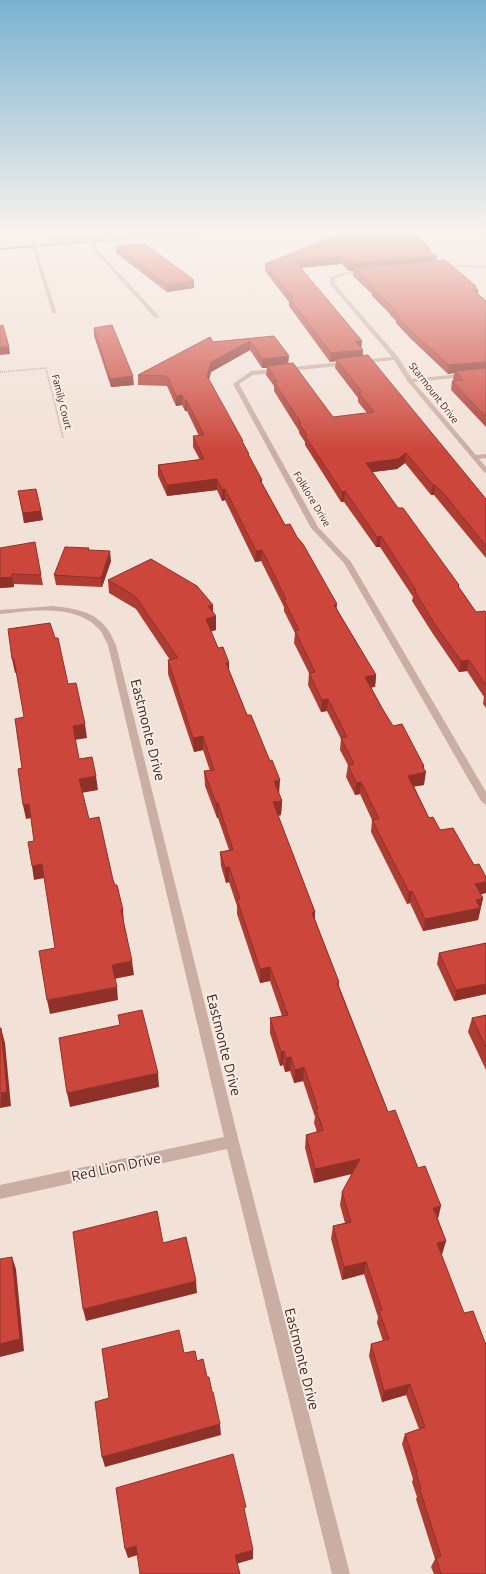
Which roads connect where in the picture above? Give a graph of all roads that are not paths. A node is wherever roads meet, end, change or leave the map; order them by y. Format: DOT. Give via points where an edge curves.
graph roads {
  1 [pos="52,304"];
  2 [pos="146,304"];
  3 [pos="350,304"];
  4 [pos="55,313"];
  5 [pos="157,317"];
  6 [pos="396,358"];
  7 [pos="486,373"];
  8 [pos="410,381"];
  9 [pos="486,456"];
  10 [pos="474,457"];
  11 [pos="486,471"];
  12 [pos="0,612"];
  13 [pos="486,802"];
  14 [pos="232,1142"];
  15 [pos="0,1192"];
  16 [pos="341,1574"];
  1 -- 4 [label="street"];
  2 -- 5 [label="street"];
  3 -- 6 [label="street, Starmount Drive"];
  6 -- 8 [label="street, Starmount Drive"];
  6 -- 13 [label="street, Folklore Drive" via="251,373 236,384 315,528 347,562"];
  7 -- 8 [label="street"];
  8 -- 10 [label="street, Starmount Drive"];
  9 -- 10 [label="street"];
  10 -- 11 [label="street, Starmount Drive"];
  12 -- 14 [label="street, Eastmonte Drive" via="30,608 62,610 84,616 102,627 112,645"];
  14 -- 15 [label="street, Red Lion Drive"];
  14 -- 16 [label="street, Eastmonte Drive"];
}
